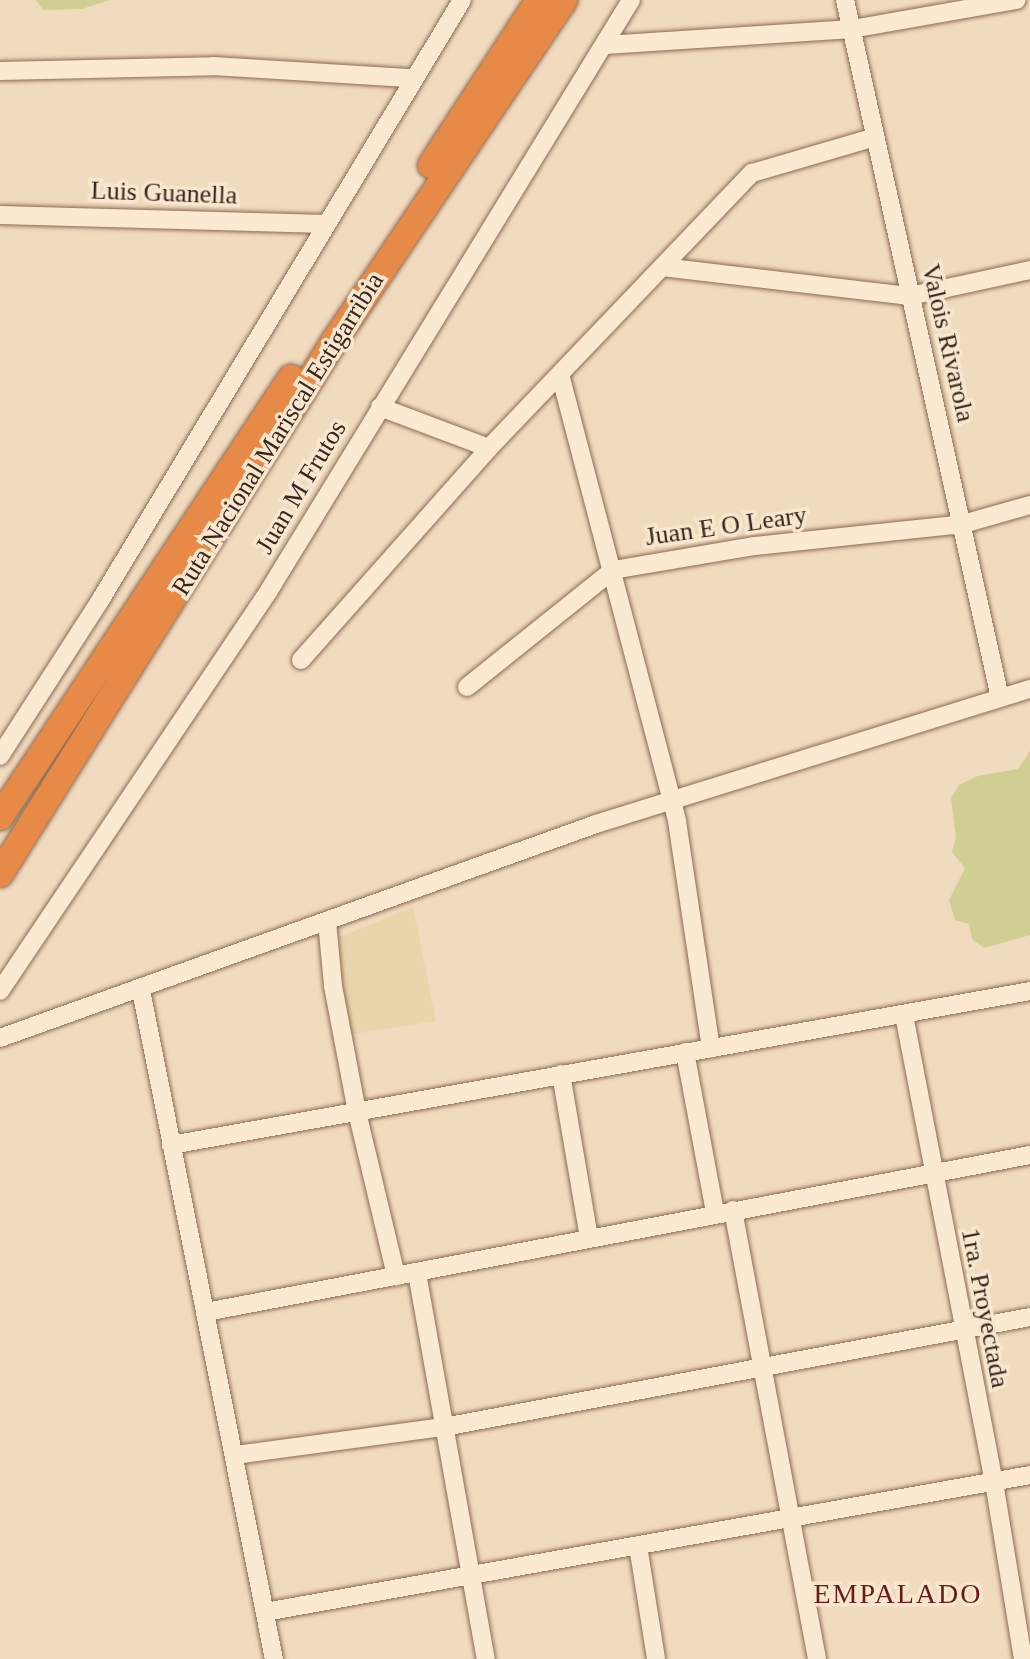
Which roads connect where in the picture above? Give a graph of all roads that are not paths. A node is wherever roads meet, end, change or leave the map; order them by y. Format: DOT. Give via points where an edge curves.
graph roads {
  1 [pos="462,0"];
  2 [pos="539,0"];
  3 [pos="564,0"];
  4 [pos="631,0"];
  5 [pos="845,0"];
  6 [pos="1016,0"];
  7 [pos="852,29"];
  8 [pos="605,45"];
  9 [pos="0,71"];
  10 [pos="412,78"];
  11 [pos="875,137"];
  12 [pos="0,215"];
  13 [pos="326,224"];
  14 [pos="662,267"];
  15 [pos="1030,270"];
  16 [pos="910,296"];
  17 [pos="561,378"];
  18 [pos="380,407"];
  19 [pos="489,448"];
  20 [pos="1030,505"];
  21 [pos="963,524"];
  22 [pos="613,570"];
  23 [pos="301,660"];
  24 [pos="467,687"];
  25 [pos="1030,689"];
  26 [pos="1000,698"];
  27 [pos="0,756"];
  28 [pos="670,801"];
  29 [pos="0,817"];
  30 [pos="0,874"];
  31 [pos="327,921"];
  32 [pos="141,990"];
  33 [pos="0,991"];
  34 [pos="1030,991"];
  35 [pos="904,1015"];
  36 [pos="0,1038"];
  37 [pos="711,1048"];
  38 [pos="685,1052"];
  39 [pos="561,1074"];
  40 [pos="357,1112"];
  41 [pos="171,1145"];
  42 [pos="1030,1155"];
  43 [pos="932,1174"];
  44 [pos="724,1212"];
  45 [pos="589,1238"];
  46 [pos="417,1273"];
  47 [pos="396,1276"];
  48 [pos="206,1312"];
  49 [pos="1030,1317"];
  50 [pos="962,1331"];
  51 [pos="762,1365"];
  52 [pos="444,1427"];
  53 [pos="236,1455"];
  54 [pos="1030,1475"];
  55 [pos="994,1482"];
  56 [pos="794,1517"];
  57 [pos="638,1546"];
  58 [pos="471,1577"];
  59 [pos="265,1612"];
  60 [pos="274,1659"];
  61 [pos="486,1659"];
  62 [pos="656,1659"];
  63 [pos="817,1659"];
  64 [pos="1023,1659"];
  1 -- 10 [label="street"];
  2 -- 29 [label="highway, Ruta Nacional Mariscal Estigarribia"];
  3 -- 30 [label="highway, Ruta Nacional Mariscal Estigarribia" via="335,340"];
  4 -- 8 [label="street, Juan M Frutos"];
  5 -- 7 [label="street, Valois Rivarola"];
  6 -- 7 [label="street"];
  7 -- 8 [label="street"];
  7 -- 11 [label="street, Valois Rivarola"];
  8 -- 18 [label="street, Juan M Frutos"];
  9 -- 10 [label="street" via="213,66"];
  10 -- 13 [label="street"];
  11 -- 14 [label="street" via="758,169"];
  11 -- 16 [label="street, Valois Rivarola"];
  12 -- 13 [label="street, Luis Guanella"];
  13 -- 27 [label="street" via="101,599"];
  14 -- 16 [label="street"];
  14 -- 17 [label="street"];
  15 -- 16 [label="street"];
  16 -- 21 [label="street, Valois Rivarola"];
  17 -- 19 [label="street"];
  17 -- 22 [label="street"];
  18 -- 19 [label="street"];
  18 -- 33 [label="street, Juan M Frutos" via="268,592"];
  19 -- 23 [label="street"];
  20 -- 21 [label="street, Juan E O Leary"];
  21 -- 22 [label="street, Juan E O Leary" via="755,546"];
  21 -- 26 [label="street, Valois Rivarola"];
  22 -- 24 [label="street, Juan E O Leary"];
  22 -- 28 [label="street"];
  25 -- 26 [label="street"];
  26 -- 28 [label="street"];
  28 -- 31 [label="street"];
  28 -- 37 [label="street" via="693,895"];
  31 -- 32 [label="street"];
  31 -- 40 [label="street"];
  32 -- 36 [label="street"];
  32 -- 41 [label="street"];
  34 -- 35 [label="street"];
  35 -- 37 [label="street"];
  35 -- 43 [label="street, 1ra. Proyectada"];
  37 -- 38 [label="street"];
  38 -- 39 [label="street"];
  38 -- 44 [label="street"];
  39 -- 40 [label="street"];
  39 -- 45 [label="street"];
  40 -- 41 [label="street"];
  40 -- 47 [label="street"];
  41 -- 48 [label="street"];
  42 -- 43 [label="street"];
  43 -- 44 [label="street"];
  43 -- 50 [label="street, 1ra. Proyectada"];
  44 -- 45 [label="street"];
  44 -- 51 [label="street"];
  45 -- 46 [label="street"];
  46 -- 47 [label="street"];
  46 -- 52 [label="street"];
  47 -- 48 [label="street"];
  48 -- 53 [label="street"];
  49 -- 50 [label="street"];
  50 -- 51 [label="street"];
  50 -- 55 [label="street, 1ra. Proyectada"];
  51 -- 52 [label="street"];
  51 -- 56 [label="street"];
  52 -- 53 [label="street"];
  52 -- 58 [label="street"];
  53 -- 59 [label="street"];
  54 -- 55 [label="street"];
  55 -- 56 [label="street"];
  55 -- 64 [label="street, 1ra. Proyectada"];
  56 -- 57 [label="street"];
  56 -- 63 [label="street"];
  57 -- 58 [label="street"];
  57 -- 62 [label="street"];
  58 -- 59 [label="street"];
  58 -- 61 [label="street"];
  59 -- 60 [label="street"];
}
